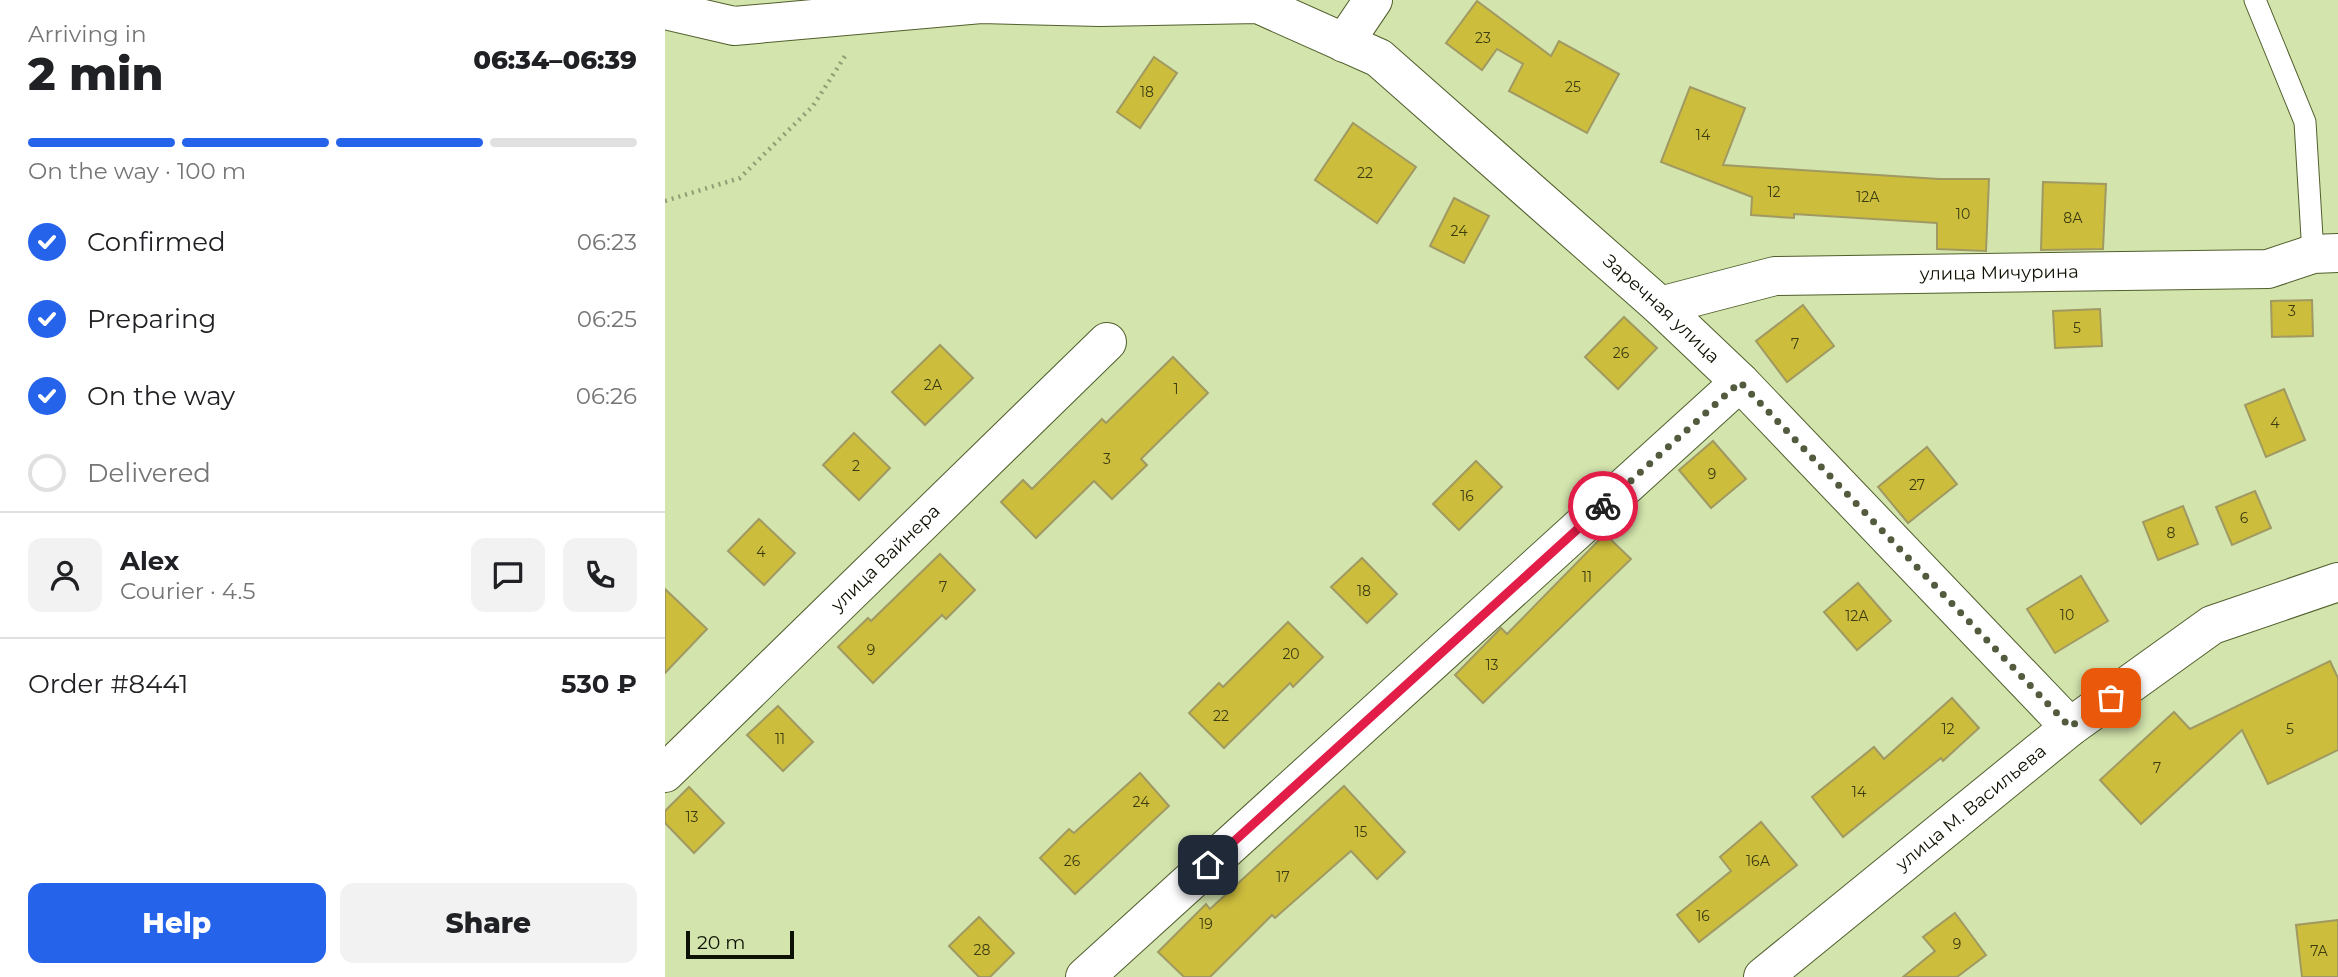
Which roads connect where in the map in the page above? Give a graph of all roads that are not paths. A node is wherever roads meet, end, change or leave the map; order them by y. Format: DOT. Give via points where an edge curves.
graph roads {
  1 [pos="1373,0"];
  2 [pos="2255,0"];
  3 [pos="980,2"];
  4 [pos="665,10"];
  5 [pos="1344,43"];
  6 [pos="2326,253"];
  7 [pos="1660,306"];
  8 [pos="1107,342"];
  9 [pos="1740,382"];
  10 [pos="2338,582"];
  11 [pos="2070,727"];
  12 [pos="665,774"];
  13 [pos="1085,977"];
  14 [pos="1763,977"];
  1 -- 5 [label="street"];
  2 -- 6 [label="lane" via="2305,122"];
  3 -- 4 [label="street, Заречная улица" via="734,26"];
  3 -- 5 [label="street, Заречная улица" via="1100,7 1258,4"];
  5 -- 7 [label="street, Заречная улица" via="1379,58"];
  6 -- 7 [label="street, улица Мичурина" via="2268,269 1775,276"];
  7 -- 9 [label="street, Заречная улица"];
  8 -- 12 [label="street, улица Вайнера"];
  9 -- 11 [label="street, Заречная улица"];
  9 -- 13 [label="street"];
  10 -- 11 [label="street, улица М. Васильева" via="2213,625"];
  11 -- 14 [label="street, улица М. Васильева"];
}
